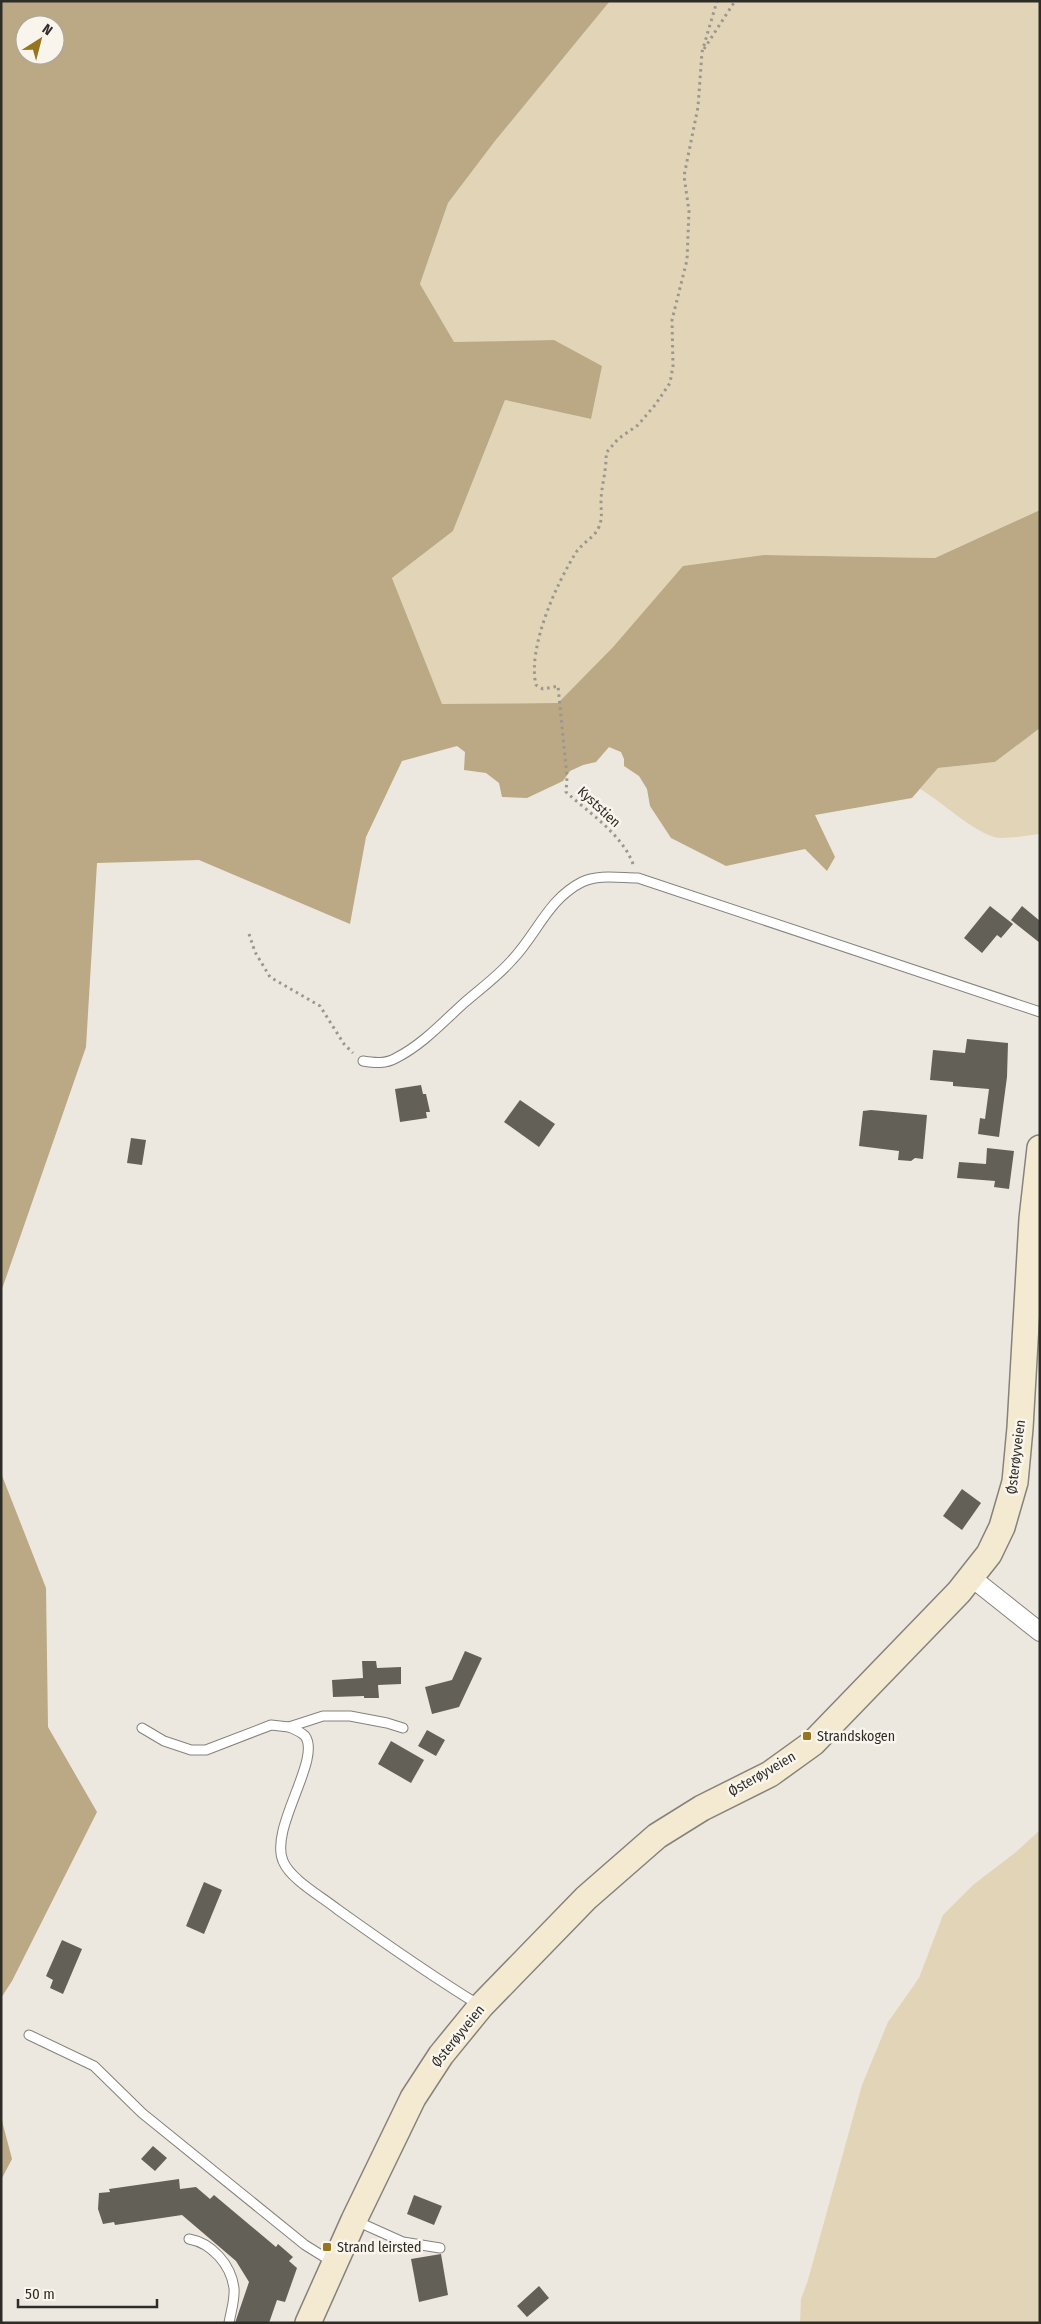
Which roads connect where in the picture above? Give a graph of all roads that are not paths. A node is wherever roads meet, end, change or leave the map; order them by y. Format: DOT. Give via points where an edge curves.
graph roads {
  1 [pos="1040,1012"];
  2 [pos="363,1061"];
  3 [pos="1040,1148"];
  4 [pos="972,1578"];
  5 [pos="1040,1632"];
  6 [pos="289,1727"];
  7 [pos="142,1728"];
  8 [pos="403,1728"];
  9 [pos="481,2006"];
  10 [pos="29,2035"];
  11 [pos="354,2220"];
  12 [pos="189,2239"];
  13 [pos="440,2248"];
  14 [pos="334,2263"];
  15 [pos="229,2323"];
  16 [pos="308,2323"];
  1 -- 2 [label="lane" via="638,878 604,877 583,881 561,895 512,961 419,1043 395,1059 380,1063"];
  3 -- 4 [label="main road, Østerøyveien" via="1032,1219 1015,1482 1002,1527"];
  4 -- 5 [label="street"];
  4 -- 9 [label="main road, Østerøyveien" via="813,1743 770,1774 702,1808 656,1836 586,1898"];
  6 -- 7 [label="lane" via="271,1725 206,1750 191,1750 164,1741"];
  6 -- 8 [label="lane" via="323,1716 350,1716"];
  6 -- 9 [label="lane" via="304,1734 308,1752 285,1821 283,1861 291,1872 322,1897"];
  9 -- 11 [label="main road, Østerøyveien" via="441,2055 418,2092"];
  10 -- 14 [label="lane" via="94,2066 149,2119 305,2245"];
  11 -- 13 [label="lane" via="403,2242"];
  11 -- 14 [label="main road, Østerøyveien"];
  12 -- 15 [label="lane" via="200,2241 215,2253 231,2274 234,2296"];
  14 -- 16 [label="main road, Østerøyveien"];
}
